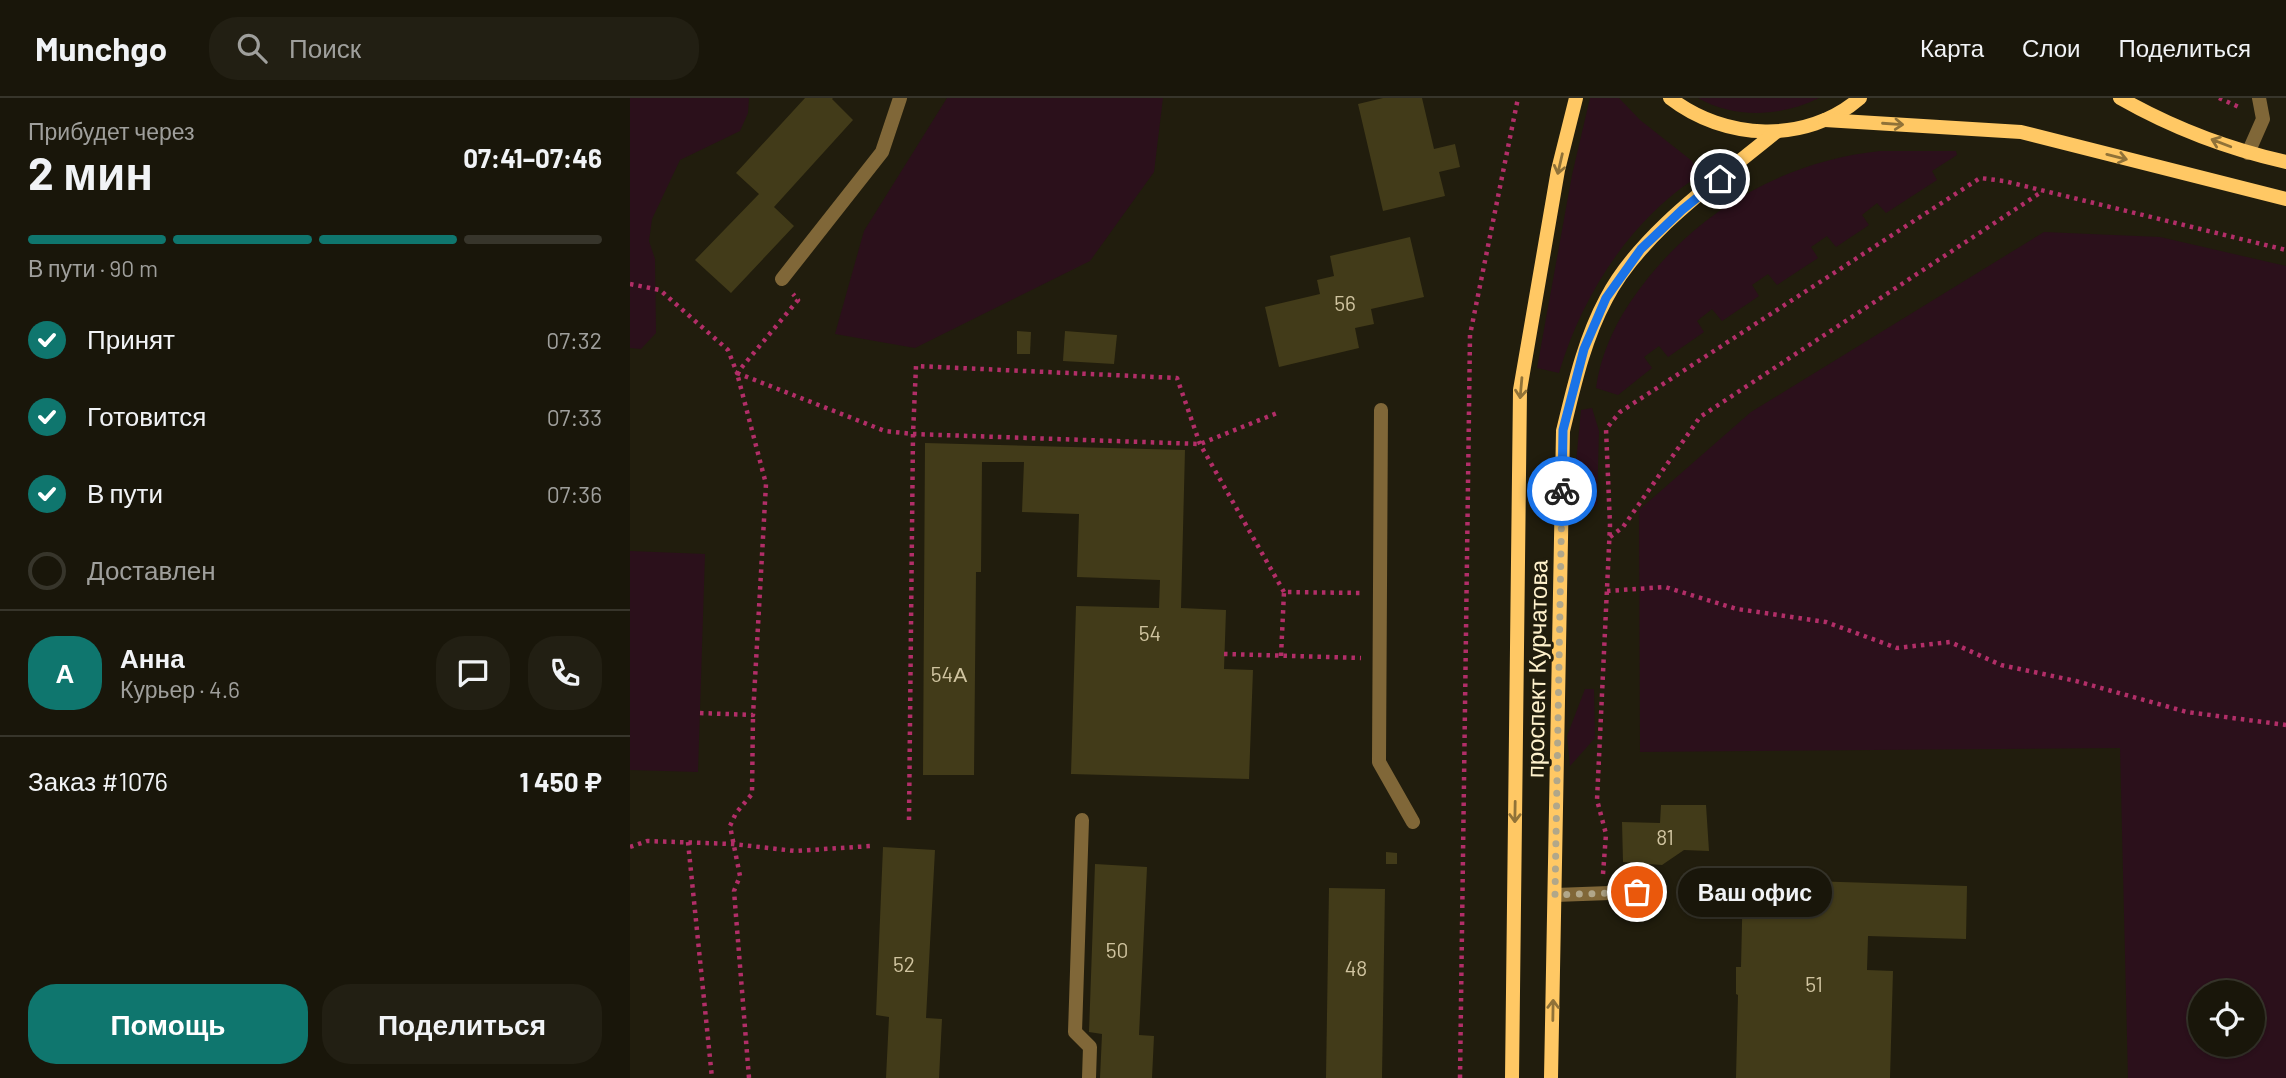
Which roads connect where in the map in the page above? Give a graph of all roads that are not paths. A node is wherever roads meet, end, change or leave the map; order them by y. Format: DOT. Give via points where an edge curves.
graph roads {
  1 [pos="900,98"];
  2 [pos="1576,98"];
  3 [pos="1670,98"];
  4 [pos="1860,98"];
  5 [pos="2120,98"];
  6 [pos="2259,98"];
  7 [pos="1825,120"];
  8 [pos="1776,132"];
  9 [pos="2248,153"];
  10 [pos="2286,162"];
  11 [pos="2286,199"];
  12 [pos="782,279"];
  13 [pos="1381,410"];
  14 [pos="1082,820"];
  15 [pos="1413,822"];
  16 [pos="1637,892"];
  17 [pos="1555,895"];
  18 [pos="1088,1078"];
  19 [pos="1512,1078"];
  20 [pos="1551,1078"];
  1 -- 12 [label="lane" via="882,152"];
  2 -- 19 [label="main road, проспект Курчатова, one-way" via="1558,170 1520,390"];
  3 -- 8 [label="main road" via="1689,113 1731,129"];
  4 -- 7 [label="main road"];
  9 -- 5 [label="main road, one-way" via="2153,117"];
  6 -- 9 [label="lane" via="2263,119"];
  7 -- 8 [label="main road"];
  7 -- 11 [label="main road, one-way" via="2021,132"];
  8 -- 17 [label="main road, проспект Курчатова" via="1641,249 1606,298 1584,349 1563,430"];
  9 -- 10 [label="main road"];
  13 -- 15 [label="lane" via="1379,762"];
  14 -- 18 [label="lane" via="1075,1032 1090,1047"];
  16 -- 17 [label="lane"];
  20 -- 17 [label="main road, проспект Курчатова, one-way"];
}
